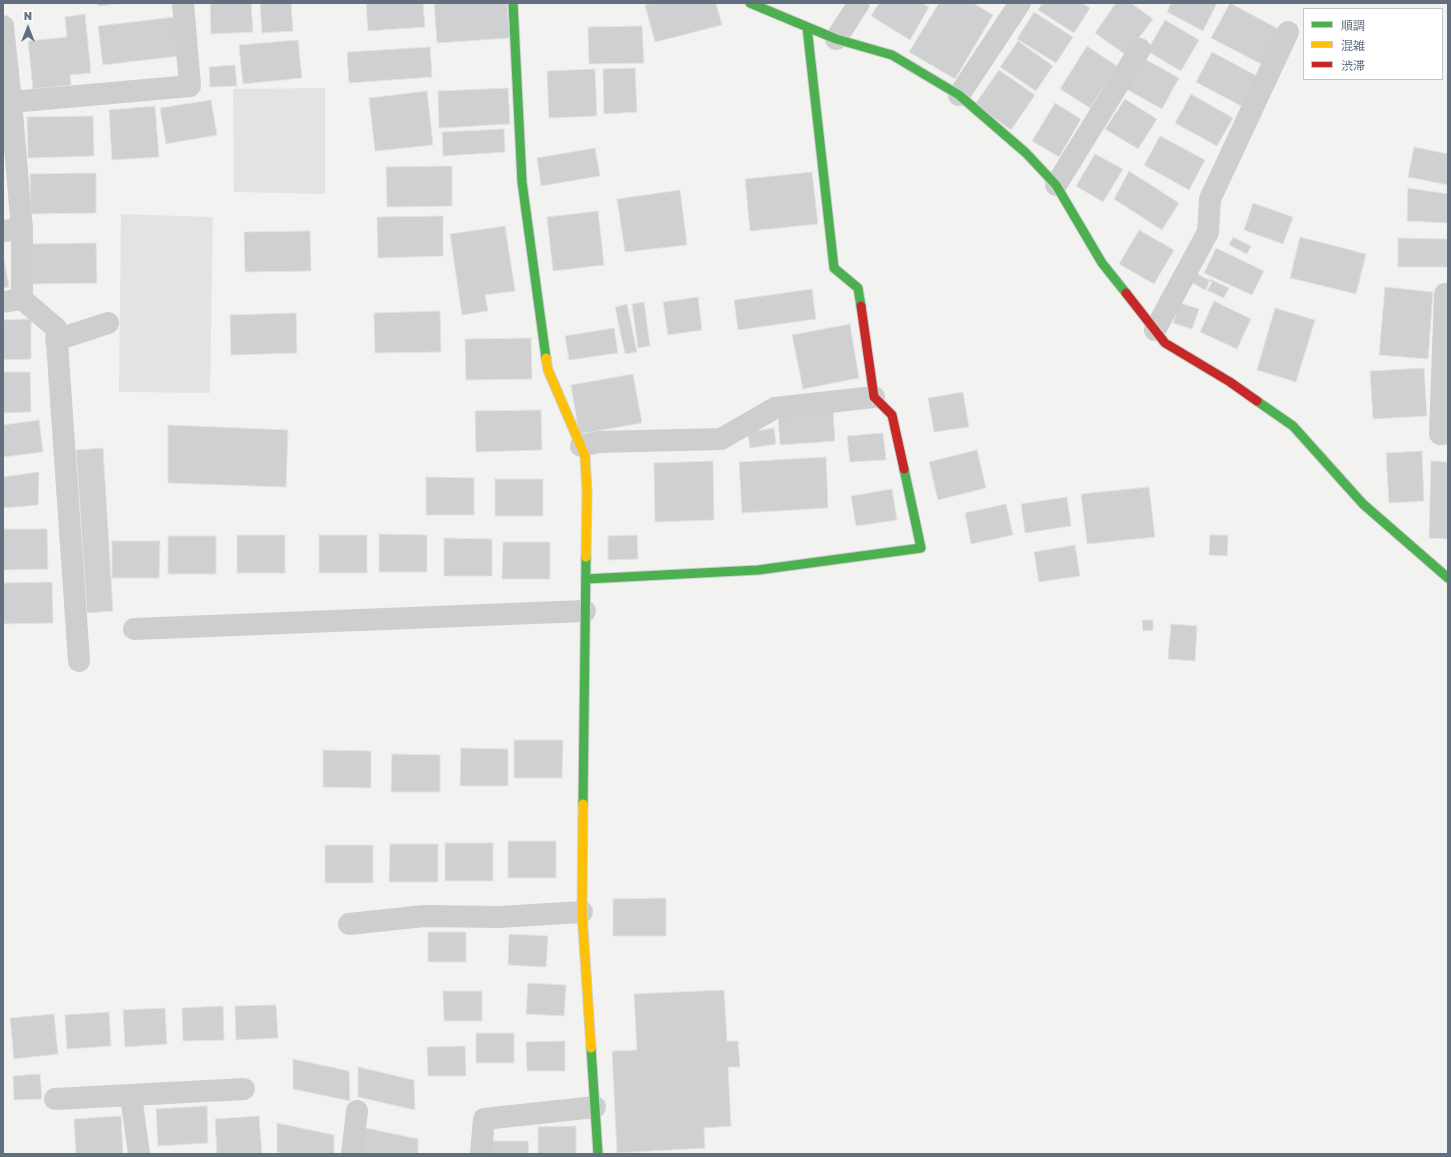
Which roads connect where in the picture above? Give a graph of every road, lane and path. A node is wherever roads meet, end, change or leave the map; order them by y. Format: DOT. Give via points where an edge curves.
graph roads {
  1 [pos="183,3"];
  2 [pos="513,3"];
  3 [pos="750,3"];
  4 [pos="860,3"];
  5 [pos="1020,3"];
  6 [pos="3,26"];
  7 [pos="807,27"];
  8 [pos="1288,32"];
  9 [pos="836,39"];
  10 [pos="1140,49"];
  11 [pos="959,95"];
  12 [pos="11,102"];
  13 [pos="1056,185"];
  14 [pos="12,230"];
  15 [pos="1448,294"];
  16 [pos="13,300"];
  17 [pos="108,324"];
  18 [pos="1155,330"];
  19 [pos="56,340"];
  20 [pos="874,396"];
  21 [pos="1448,433"];
  22 [pos="581,446"];
  23 [pos="1448,578"];
  24 [pos="586,579"];
  25 [pos="585,611"];
  26 [pos="134,629"];
  27 [pos="79,661"];
  28 [pos="582,912"];
  29 [pos="349,924"];
  30 [pos="244,1089"];
  31 [pos="131,1096"];
  32 [pos="55,1099"];
  33 [pos="595,1107"];
  34 [pos="357,1111"];
  35 [pos="138,1154"];
  36 [pos="352,1154"];
  37 [pos="481,1154"];
  38 [pos="598,1154"];
  1 -- 12 [label="street" via="190,86"];
  2 -- 22 [label="street" via="522,182 548,370"];
  3 -- 7 [label="street"];
  4 -- 9 [label="street"];
  5 -- 11 [label="street"];
  6 -- 12 [label="street"];
  7 -- 9 [label="street"];
  7 -- 20 [label="street" via="834,268 858,288"];
  8 -- 18 [label="street" via="1210,199 1208,232"];
  9 -- 11 [label="street" via="892,55"];
  10 -- 13 [label="street"];
  11 -- 13 [label="street" via="1026,153"];
  12 -- 14 [label="street"];
  13 -- 18 [label="street" via="1102,262"];
  14 -- 16 [label="street"];
  15 -- 21 [label="street" via="1445,294 1440,434"];
  16 -- 19 [label="street" via="56,328"];
  17 -- 19 [label="street"];
  18 -- 23 [label="street" via="1165,343 1230,382 1292,426 1363,504"];
  19 -- 27 [label="street"];
  20 -- 22 [label="street" via="775,408 721,439 598,442"];
  20 -- 24 [label="street" via="892,415 921,548 758,570"];
  22 -- 24 [label="street" via="585,456 587,492"];
  24 -- 25 [label="street"];
  25 -- 26 [label="street"];
  25 -- 28 [label="street"];
  28 -- 29 [label="street" via="498,918 424,916"];
  28 -- 33 [label="street"];
  30 -- 31 [label="street"];
  31 -- 32 [label="street"];
  31 -- 35 [label="street"];
  33 -- 37 [label="street" via="484,1119"];
  33 -- 38 [label="street"];
  34 -- 36 [label="street"];
}
